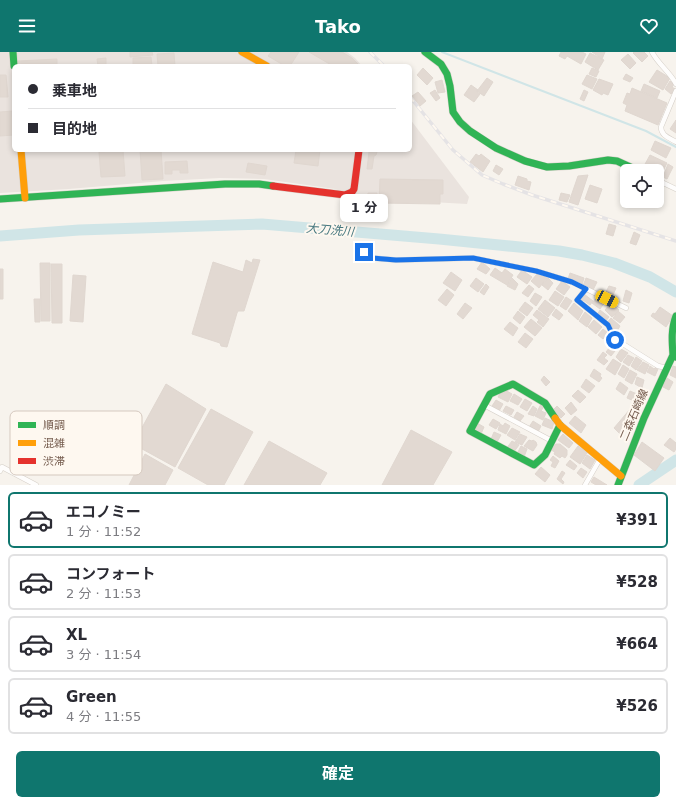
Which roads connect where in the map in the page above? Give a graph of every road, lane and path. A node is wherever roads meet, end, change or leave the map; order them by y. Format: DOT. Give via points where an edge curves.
graph roads {
  1 [pos="13,52"];
  2 [pos="242,52"];
  3 [pos="425,52"];
  4 [pos="652,52"];
  5 [pos="14,64"];
  6 [pos="263,64"];
  7 [pos="676,84"];
  8 [pos="676,90"];
  9 [pos="676,142"];
  10 [pos="21,152"];
  11 [pos="359,152"];
  12 [pos="623,164"];
  13 [pos="664,183"];
  14 [pos="676,189"];
  15 [pos="25,198"];
  16 [pos="0,199"];
  17 [pos="364,252"];
  18 [pos="586,289"];
  19 [pos="626,308"];
  20 [pos="676,316"];
  21 [pos="674,356"];
  22 [pos="667,368"];
  23 [pos="484,405"];
  24 [pos="560,425"];
  25 [pos="552,441"];
  26 [pos="600,459"];
  27 [pos="10,471"];
  28 [pos="0,472"];
  29 [pos="17,475"];
  30 [pos="621,476"];
  31 [pos="36,485"];
  32 [pos="585,485"];
  33 [pos="618,485"];
  1 -- 5 [label="street"];
  2 -- 6 [label="street"];
  3 -- 12 [label="street" via="440,62 445,70 449,78 454,114 474,135 517,158 543,167 608,160"];
  4 -- 7 [label="street"];
  8 -- 9 [label="street" via="661,127 663,134"];
  10 -- 15 [label="street"];
  11 -- 15 [label="street" via="354,189 345,195 259,184 225,184"];
  13 -- 14 [label="street"];
  15 -- 16 [label="street"];
  17 -- 18 [label="street" via="372,258 396,260 473,258 536,271"];
  18 -- 19 [label="street"];
  18 -- 22 [label="street" via="577,300 608,325 615,340 658,366"];
  20 -- 21 [label="street" via="672,331"];
  21 -- 22 [label="street, 二森石崎線"];
  22 -- 30 [label="street, 二森石崎線"];
  23 -- 24 [label="street" via="490,394 512,384 545,402"];
  23 -- 25 [label="street"];
  23 -- 25 [label="street" via="470,431 528,462 534,465 545,455"];
  24 -- 25 [label="street"];
  24 -- 26 [label="street"];
  26 -- 30 [label="street"];
  26 -- 32 [label="street"];
  27 -- 28 [label="street" via="2,467"];
  29 -- 31 [label="street"];
  30 -- 33 [label="street, 二森石崎線"];
}
